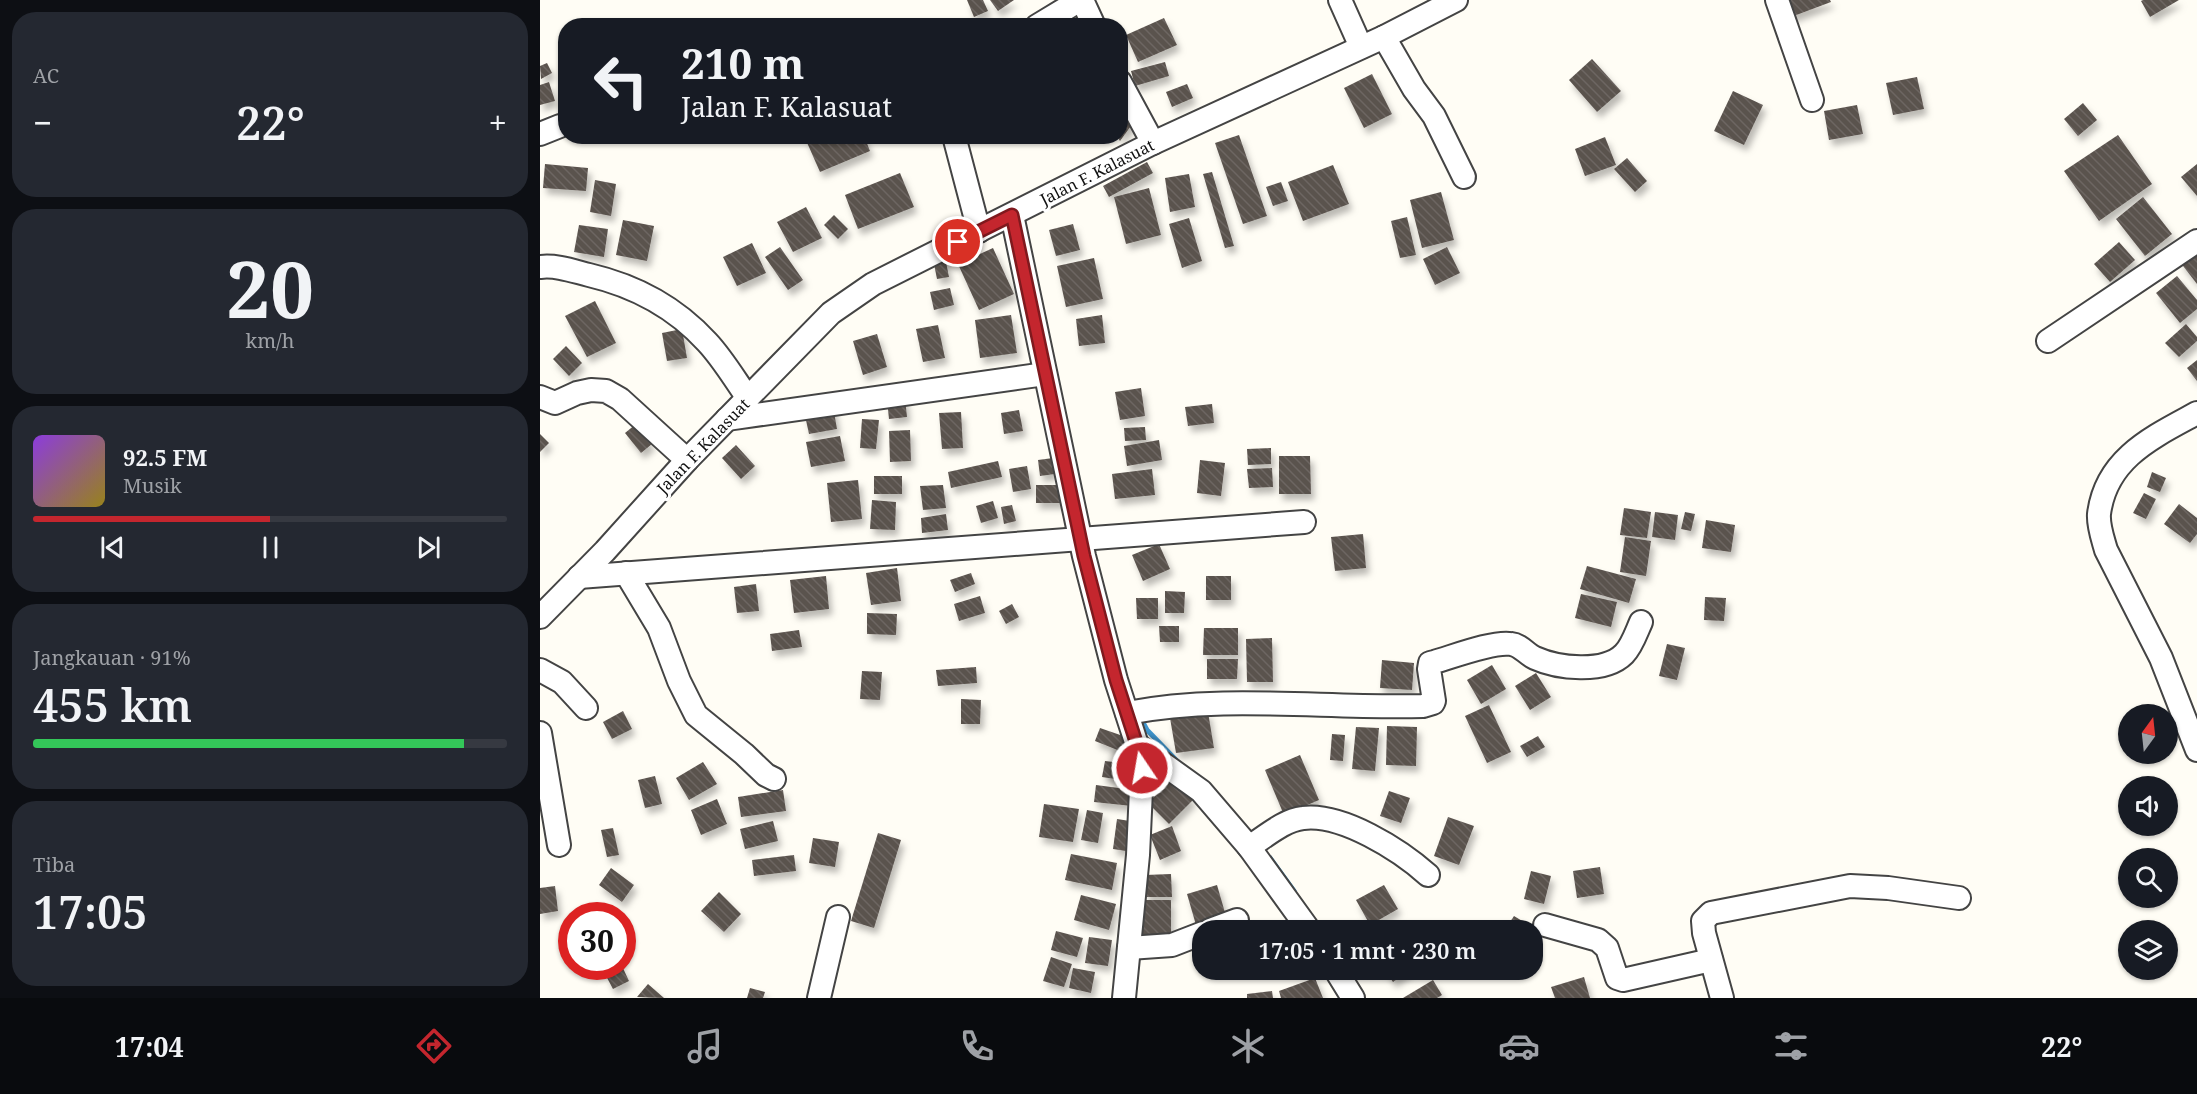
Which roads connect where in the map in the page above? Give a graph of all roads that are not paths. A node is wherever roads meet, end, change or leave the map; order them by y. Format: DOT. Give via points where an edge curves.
graph roads {
  1 [pos="1081,0"];
  2 [pos="1340,0"];
  3 [pos="1456,0"];
  4 [pos="1777,0"];
  5 [pos="1051,18"];
  6 [pos="1090,18"];
  7 [pos="1384,37"];
  8 [pos="1361,47"];
  9 [pos="1128,97"];
  10 [pos="1812,100"];
  11 [pos="1153,143"];
  12 [pos="956,144"];
  13 [pos="1464,177"];
  14 [pos="1012,215"];
  15 [pos="979,231"];
  16 [pos="2197,241"];
  17 [pos="540,267"];
  18 [pos="2048,341"];
  19 [pos="1045,374"];
  20 [pos="540,397"];
  21 [pos="748,398"];
  22 [pos="2197,413"];
  23 [pos="727,419"];
  24 [pos="687,460"];
  25 [pos="1304,522"];
  26 [pos="1081,539"];
  27 [pos="626,573"];
  28 [pos="579,577"];
  29 [pos="540,617"];
  30 [pos="1641,622"];
  31 [pos="540,670"];
  32 [pos="586,708"];
  33 [pos="1137,711"];
  34 [pos="540,733"];
  35 [pos="1137,745"];
  36 [pos="2197,750"];
  37 [pos="774,779"];
  38 [pos="1262,838"];
  39 [pos="559,845"];
  40 [pos="1428,875"];
  41 [pos="1959,898"];
  42 [pos="838,917"];
  43 [pos="1304,920"];
  44 [pos="1545,925"];
  45 [pos="1192,937"];
  46 [pos="1129,948"];
  47 [pos="1711,960"];
  48 [pos="1342,980"];
  49 [pos="819,998"];
  50 [pos="1124,998"];
  51 [pos="1353,998"];
  52 [pos="1722,998"];
  1 -- 5 [label="street"];
  1 -- 6 [label="street"];
  2 -- 8 [label="street"];
  3 -- 7 [label="street, Jalan F. Kalasuat"];
  4 -- 10 [label="street"];
  7 -- 8 [label="street, Jalan F. Kalasuat"];
  7 -- 13 [label="street" via="1434,116"];
  8 -- 11 [label="street, Jalan F. Kalasuat"];
  9 -- 11 [label="street"];
  11 -- 14 [label="street, Jalan F. Kalasuat"];
  12 -- 15 [label="street"];
  14 -- 15 [label="street, Jalan F. Kalasuat"];
  14 -- 19 [label="street"];
  15 -- 21 [label="street, Jalan F. Kalasuat" via="851,297"];
  16 -- 18 [label="street"];
  17 -- 21 [label="street" via="552,265 604,278 673,310 708,343"];
  19 -- 23 [label="street"];
  19 -- 26 [label="street"];
  20 -- 24 [label="street" via="555,403 577,393 606,391"];
  21 -- 23 [label="street, Jalan F. Kalasuat"];
  22 -- 36 [label="street" via="2132,452 2116,469 2099,515 2106,550 2162,658"];
  23 -- 24 [label="street, Jalan F. Kalasuat"];
  24 -- 28 [label="street, Jalan F. Kalasuat"];
  25 -- 26 [label="street"];
  26 -- 27 [label="street"];
  26 -- 33 [label="street" via="1103,633"];
  27 -- 28 [label="street"];
  27 -- 37 [label="street" via="659,628 696,715"];
  28 -- 29 [label="street, Jalan F. Kalasuat"];
  30 -- 33 [label="street" via="1626,653 1600,665 1582,668 1554,664 1503,643 1430,663 1434,701 1423,706 1305,703"];
  31 -- 32 [label="street" via="562,682"];
  33 -- 35 [label="street"];
  34 -- 39 [label="street"];
  35 -- 38 [label="street"];
  35 -- 46 [label="street" via="1143,780"];
  38 -- 40 [label="street" via="1302,818 1344,824 1407,856"];
  38 -- 43 [label="street"];
  41 -- 47 [label="street" via="1850,886 1711,914 1703,921"];
  42 -- 49 [label="street"];
  44 -- 47 [label="street" via="1598,940 1607,948 1617,978 1623,980"];
  45 -- 46 [label="street" via="1172,945"];
  46 -- 50 [label="street"];
  47 -- 52 [label="street"];
  48 -- 51 [label="street"];
}
